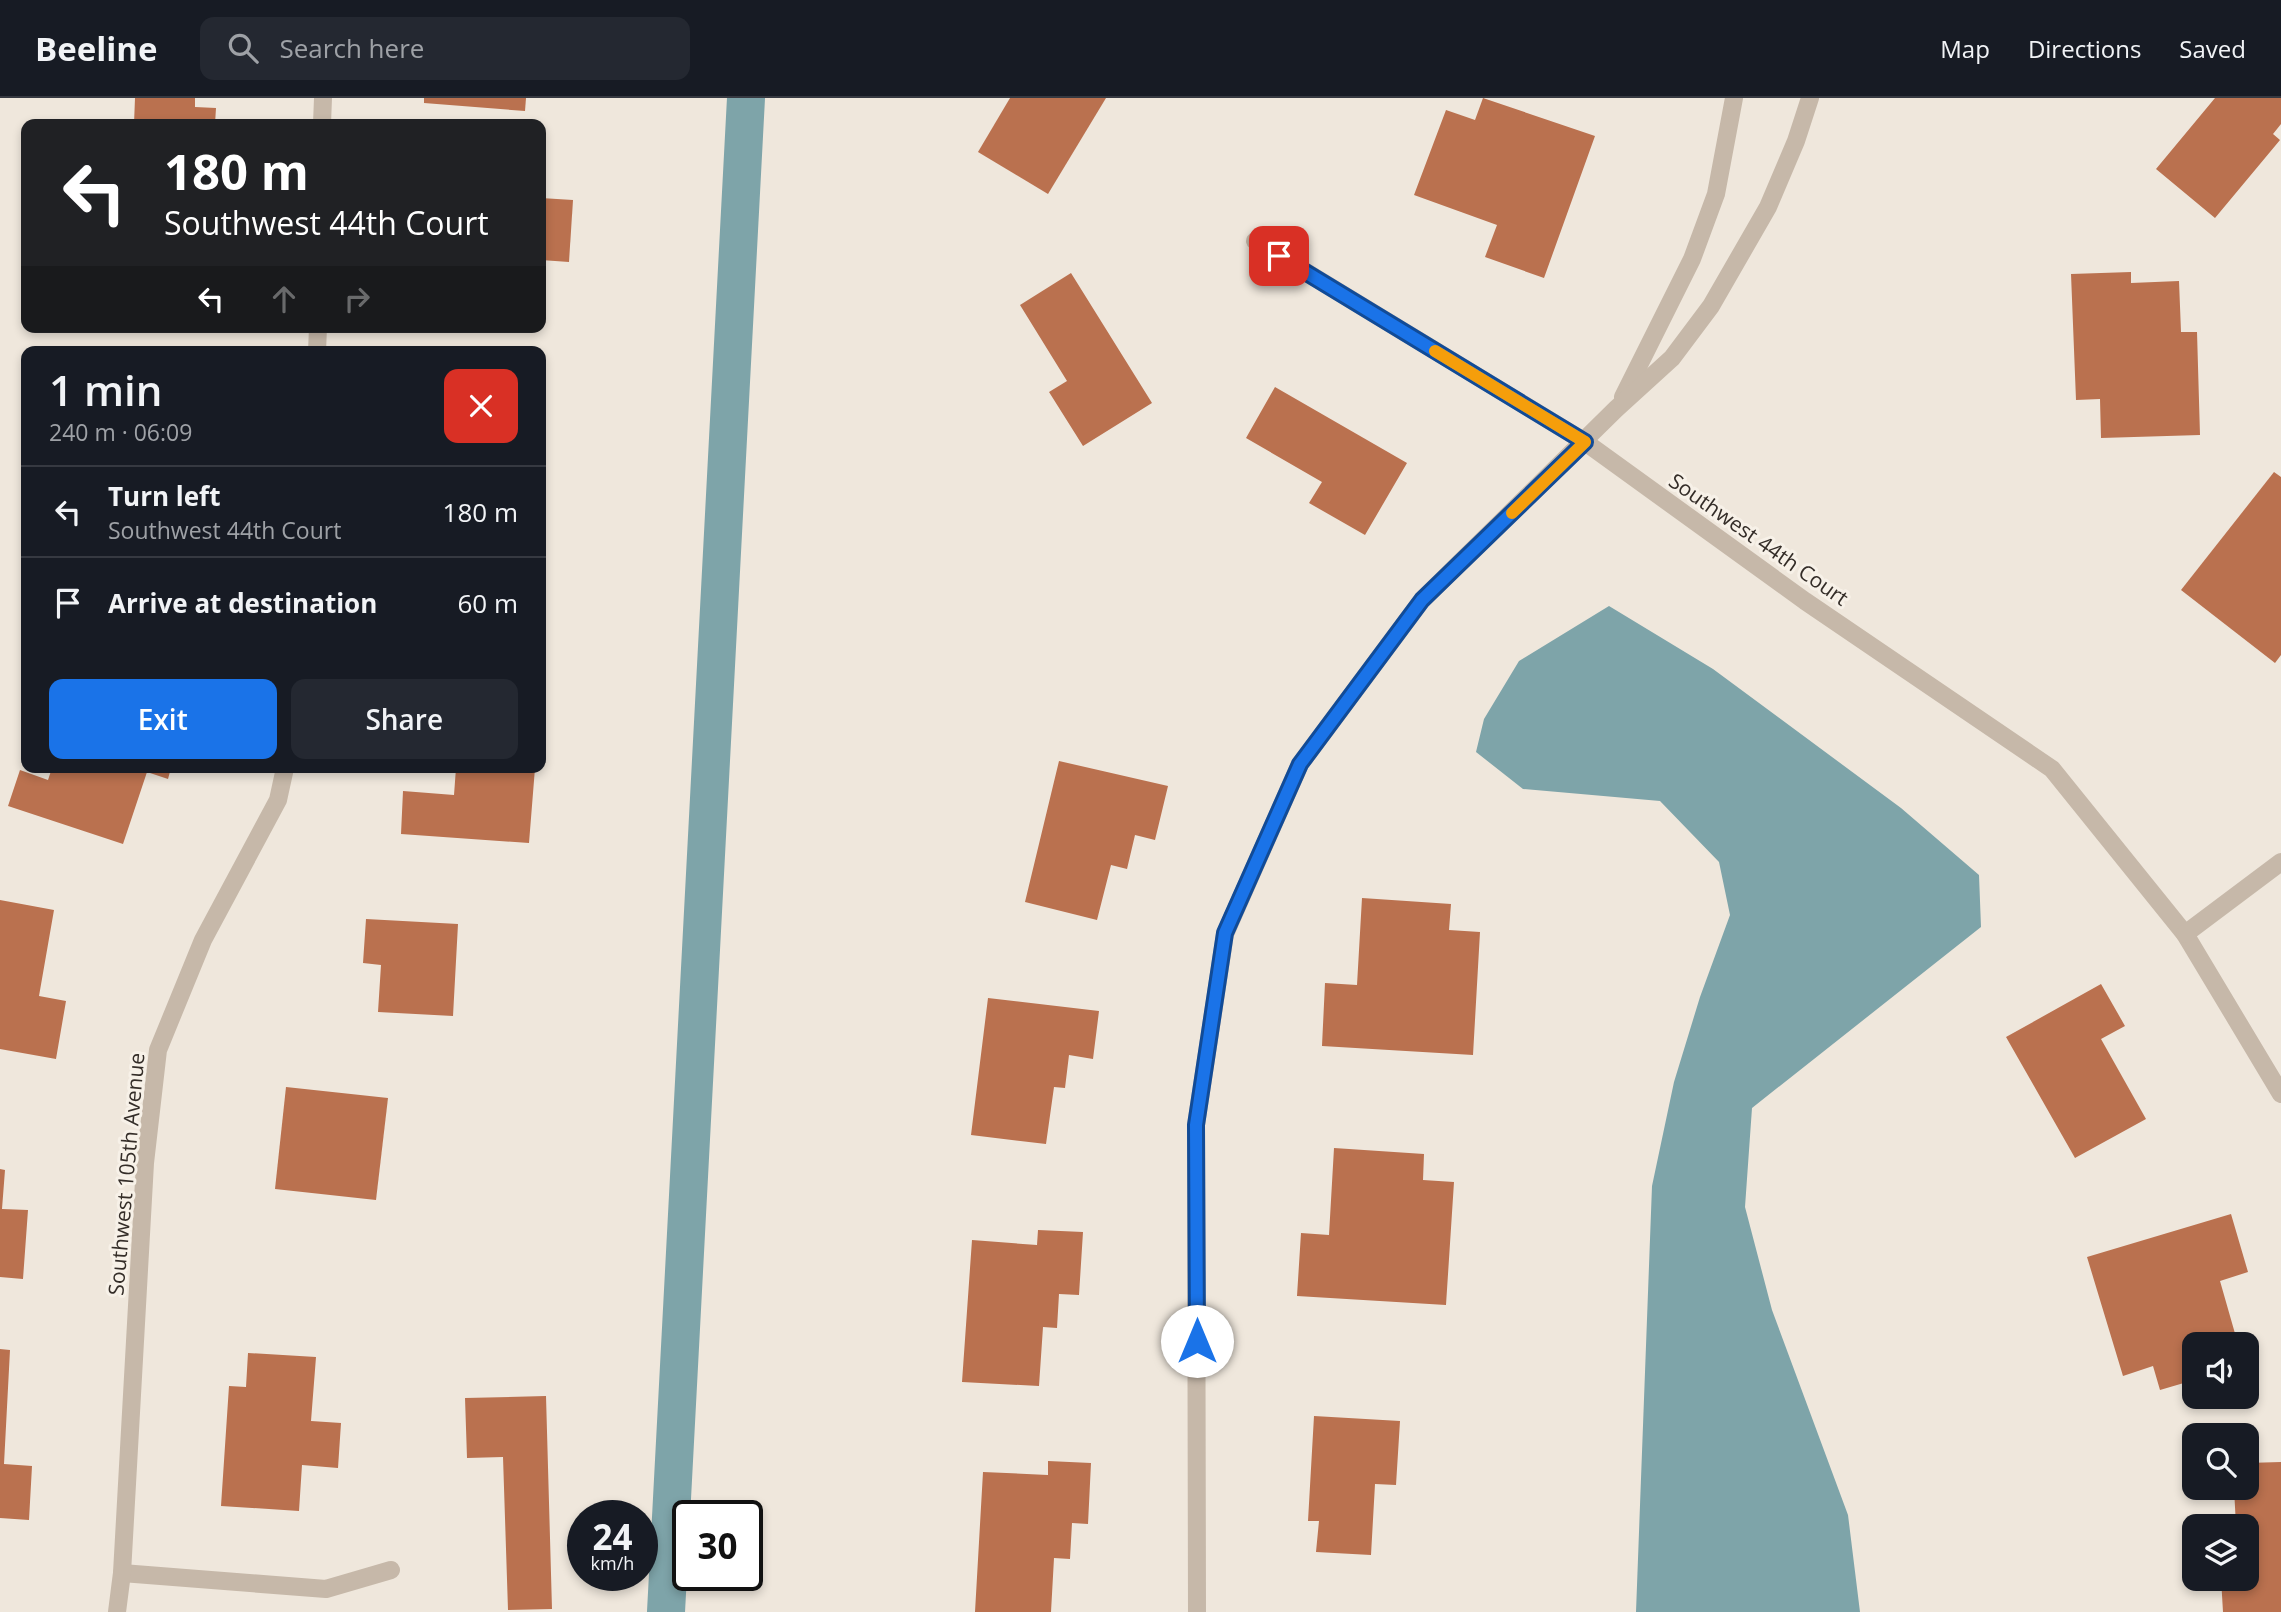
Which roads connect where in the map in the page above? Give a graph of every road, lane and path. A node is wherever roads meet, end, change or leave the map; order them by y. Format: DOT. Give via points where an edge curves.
graph roads {
  1 [pos="323,98"];
  2 [pos="1734,98"];
  3 [pos="1810,98"];
  4 [pos="322,119"];
  5 [pos="1255,242"];
  6 [pos="1616,409"];
  7 [pos="1585,442"];
  8 [pos="284,773"];
  9 [pos="2281,862"];
  10 [pos="2185,934"];
  11 [pos="2281,1094"];
  12 [pos="391,1570"];
  13 [pos="122,1573"];
  14 [pos="117,1612"];
  15 [pos="1197,1612"];
  1 -- 4 [label="street"];
  2 -- 6 [label="street" via="1716,194 1692,259"];
  3 -- 6 [label="street" via="1768,207 1711,306 1672,358"];
  5 -- 7 [label="street, Southwest 44th Court"];
  6 -- 7 [label="street"];
  7 -- 10 [label="street, Southwest 44th Court" via="1805,601 2052,769"];
  7 -- 15 [label="street" via="1422,600 1300,764 1225,933 1196,1125"];
  8 -- 13 [label="street, Southwest 105th Avenue" via="278,800 203,940 158,1049 145,1163"];
  9 -- 10 [label="street"];
  10 -- 11 [label="street, Southwest 44th Court"];
  12 -- 13 [label="street" via="326,1589"];
  13 -- 14 [label="street, Southwest 105th Avenue"];
}
